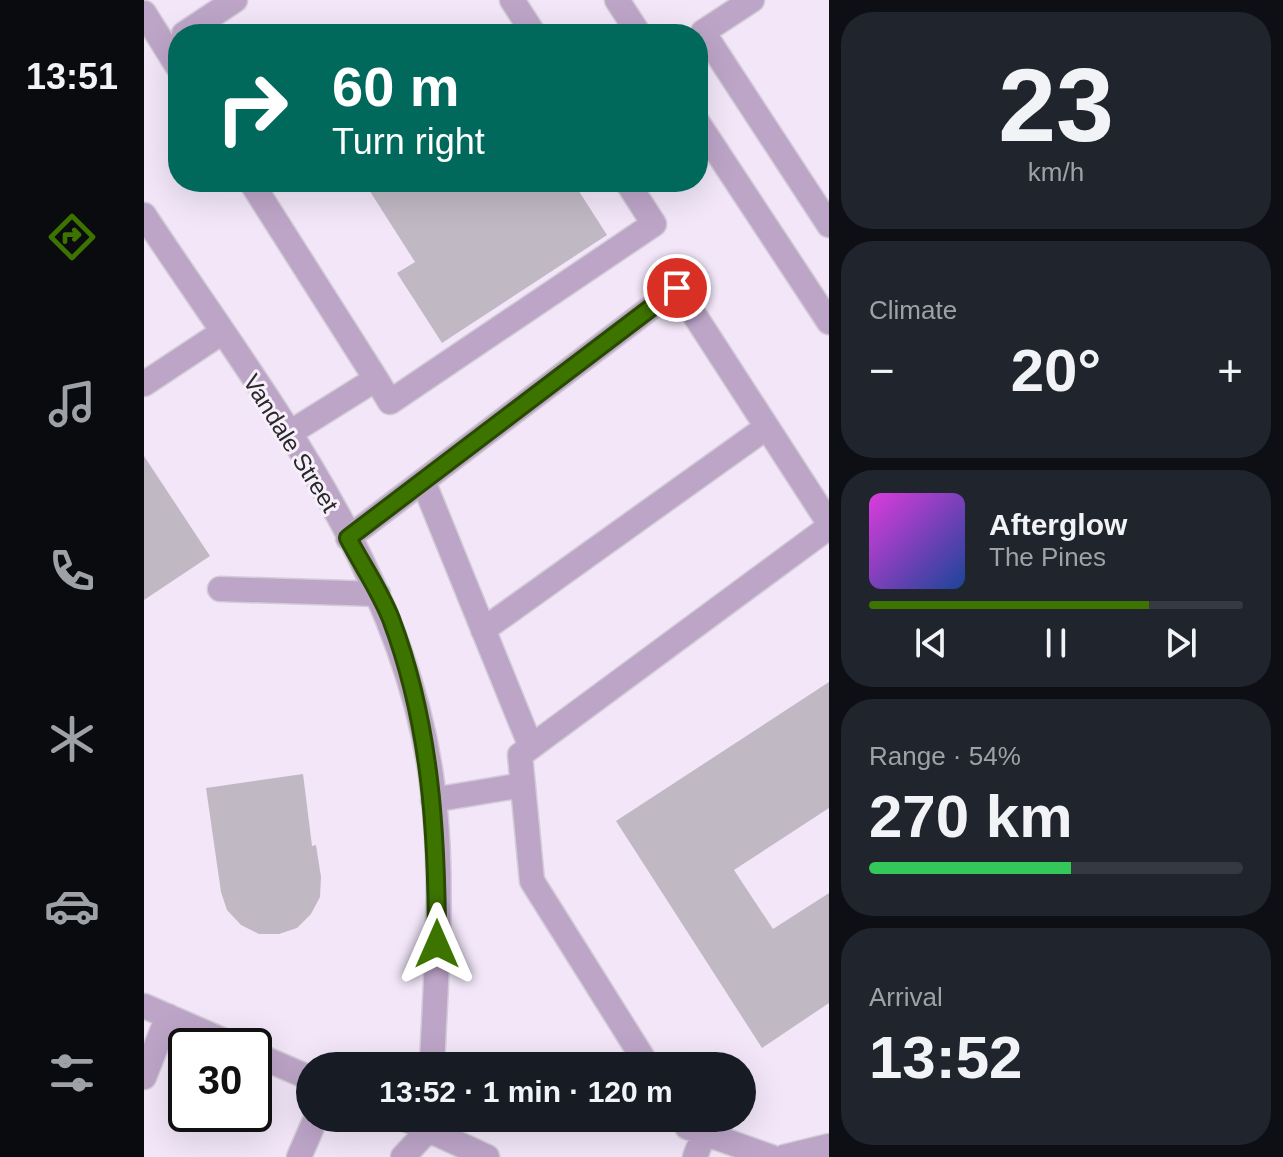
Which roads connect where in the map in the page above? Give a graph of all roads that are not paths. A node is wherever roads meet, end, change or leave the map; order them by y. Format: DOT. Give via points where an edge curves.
graph roads {
  1 [pos="150,0"];
  2 [pos="235,0"];
  3 [pos="512,0"];
  4 [pos="617,0"];
  5 [pos="752,0"];
  6 [pos="144,4"];
  7 [pos="144,13"];
  8 [pos="199,24"];
  9 [pos="528,24"];
  10 [pos="633,24"];
  11 [pos="708,29"];
  12 [pos="168,32"];
  13 [pos="708,39"];
  14 [pos="708,138"];
  15 [pos="819,190"];
  16 [pos="257,192"];
  17 [pos="633,192"];
  18 [pos="144,215"];
  19 [pos="829,225"];
  20 [pos="829,322"];
  21 [pos="221,333"];
  22 [pos="376,379"];
  23 [pos="144,384"];
  24 [pos="767,427"];
  25 [pos="288,434"];
  26 [pos="423,481"];
  27 [pos="829,525"];
  28 [pos="348,538"];
  29 [pos="220,589"];
  30 [pos="378,594"];
  31 [pos="483,630"];
  32 [pos="531,747"];
  33 [pos="523,785"];
  34 [pos="433,800"];
  35 [pos="144,1006"];
  36 [pos="168,1016"];
  37 [pos="195,1028"];
  38 [pos="432,1052"];
  39 [pos="639,1052"];
  40 [pos="272,1062"];
  41 [pos="296,1072"];
  42 [pos="144,1077"];
  43 [pos="310,1132"];
  44 [pos="423,1132"];
  45 [pos="443,1132"];
  46 [pos="701,1132"];
  47 [pos="704,1133"];
  48 [pos="829,1146"];
  49 [pos="785,1156"];
  50 [pos="299,1157"];
  51 [pos="403,1157"];
  52 [pos="487,1157"];
  53 [pos="695,1157"];
  1 -- 6 [label="street"];
  2 -- 8 [label="street"];
  3 -- 9 [label="street"];
  4 -- 10 [label="street"];
  5 -- 11 [label="street"];
  7 -- 12 [label="street"];
  13 -- 15 [label="street"];
  14 -- 20 [label="street"];
  15 -- 19 [label="street"];
  16 -- 22 [label="street"];
  17 -- 22 [label="street" via="654,224 390,402"];
  18 -- 21 [label="street, Vandale Street"];
  21 -- 23 [label="street"];
  21 -- 25 [label="street, Vandale Street"];
  22 -- 25 [label="street"];
  24 -- 26 [label="street" via="677,288"];
  24 -- 27 [label="street"];
  24 -- 31 [label="street"];
  25 -- 28 [label="street, Vandale Street"];
  26 -- 28 [label="street"];
  26 -- 31 [label="street"];
  27 -- 32 [label="street"];
  28 -- 30 [label="street, Vandale Street"];
  29 -- 30 [label="street"];
  30 -- 34 [label="street, Vandale Street" via="414,693"];
  31 -- 32 [label="street"];
  32 -- 33 [label="street" via="520,755"];
  33 -- 34 [label="street"];
  33 -- 39 [label="street" via="532,881"];
  34 -- 38 [label="street, Vandale Street" via="437,885"];
  35 -- 36 [label="street"];
  36 -- 37 [label="street"];
  36 -- 42 [label="street"];
  40 -- 41 [label="street"];
  43 -- 50 [label="street"];
  44 -- 51 [label="street"];
  45 -- 52 [label="street"];
  46 -- 47 [label="street"];
  47 -- 49 [label="street"];
  47 -- 53 [label="street"];
  48 -- 49 [label="street"];
}
